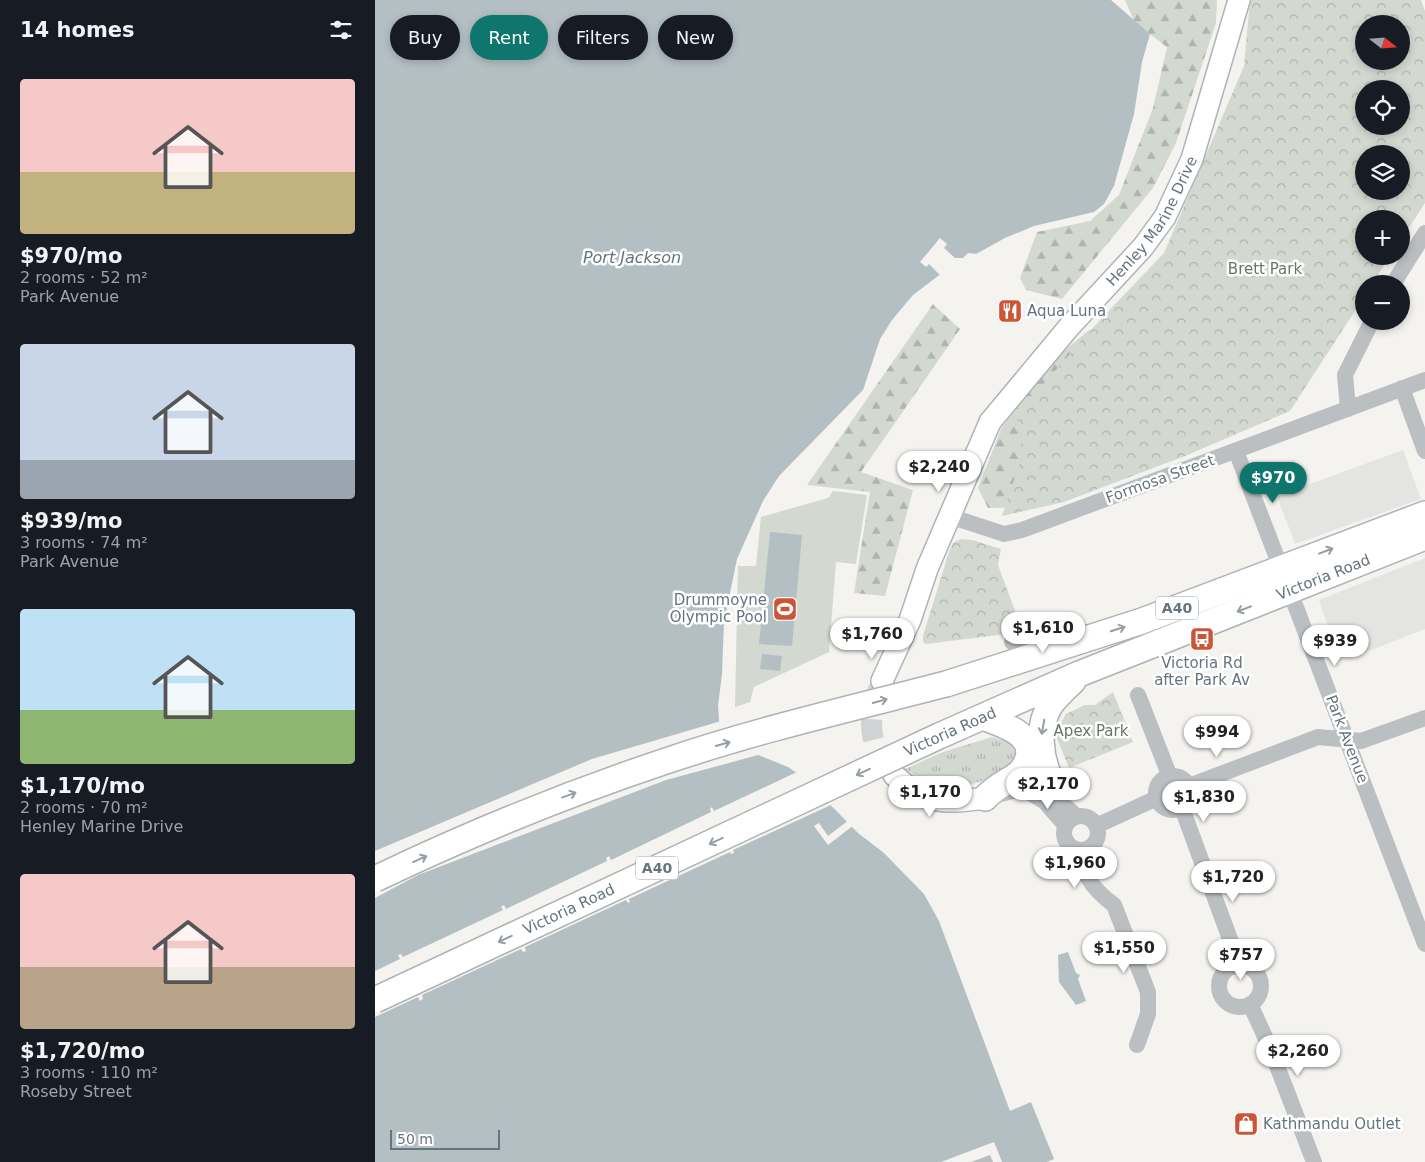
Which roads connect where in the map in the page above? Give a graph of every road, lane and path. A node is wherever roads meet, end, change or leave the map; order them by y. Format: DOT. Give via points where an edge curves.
graph roads {
  1 [pos="1239,0"];
  2 [pos="1425,233"];
  3 [pos="1399,275"];
  4 [pos="1368,330"];
  5 [pos="1425,380"];
  6 [pos="1402,388"];
  7 [pos="1349,409"];
  8 [pos="1236,451"];
  9 [pos="1425,452"];
  10 [pos="1425,514"];
  11 [pos="949,516"];
  12 [pos="1425,537"];
  13 [pos="1285,580"];
  14 [pos="1071,635"];
  15 [pos="1012,642"];
  16 [pos="1079,674"];
  17 [pos="882,681"];
  18 [pos="1138,696"];
  19 [pos="983,717"];
  20 [pos="1425,718"];
  21 [pos="1347,738"];
  22 [pos="894,774"];
  23 [pos="1170,776"];
  24 [pos="1051,781"];
  25 [pos="1189,786"];
  26 [pos="1022,788"];
  27 [pos="985,798"];
  28 [pos="1157,798"];
  29 [pos="1182,808"];
  30 [pos="1071,821"];
  31 [pos="1096,826"];
  32 [pos="1080,850"];
  33 [pos="375,879"];
  34 [pos="1425,944"];
  35 [pos="1233,966"];
  36 [pos="375,1000"];
  37 [pos="1250,1004"];
  38 [pos="1137,1045"];
  39 [pos="1314,1162"];
  1 -- 11 [label="main road, Henley Marine Drive" via="1192,159 1165,217 1132,259 997,411"];
  2 -- 3 [label="street"];
  4 -- 7 [label="street" via="1345,375"];
  5 -- 6 [label="street, Formosa Street"];
  6 -- 7 [label="street, Formosa Street"];
  6 -- 9 [label="street"];
  7 -- 8 [label="street, Formosa Street"];
  8 -- 11 [label="street, Formosa Street" via="1022,530 1003,534"];
  8 -- 13 [label="street, Park Avenue"];
  13 -- 10 [label="highway, Victoria Road / A40, one-way"];
  11 -- 17 [label="main road, Henley Marine Drive" via="923,578 910,620"];
  12 -- 13 [label="highway, Victoria Road / A40"];
  13 -- 16 [label="highway, Victoria Road / A40, one-way"];
  13 -- 21 [label="street, Park Avenue"];
  33 -- 13 [label="highway, Victoria Road / A40, one-way, bridge" via="547,803 667,760 946,684 1142,621"];
  14 -- 15 [label="street"];
  16 -- 19 [label="highway, Victoria Road / A40"];
  16 -- 24 [label="highway, one-way" via="1051,704 1045,717 1041,750"];
  18 -- 23 [label="street"];
  19 -- 27 [label="highway" via="1009,727 1023,737 1029,756 1018,774 997,785"];
  19 -- 36 [label="highway, Victoria Road / A40, one-way, bridge"];
  20 -- 21 [label="street" via="1361,741"];
  21 -- 25 [label="street" via="1318,737"];
  21 -- 34 [label="street, Park Avenue"];
  22 -- 27 [label="main road" via="904,784 935,800 952,802"];
  23 -- 25 [label="street" via="1179,777"];
  23 -- 28 [label="street" via="1160,782"];
  24 -- 26 [label="street"];
  24 -- 30 [label="street"];
  25 -- 29 [label="street" via="1190,796"];
  26 -- 27 [label="street"];
  26 -- 30 [label="street"];
  28 -- 29 [label="street" via="1167,809"];
  28 -- 31 [label="street"];
  29 -- 35 [label="street" via="1231,942"];
  30 -- 31 [label="street" via="1090,818"];
  30 -- 32 [label="street" via="1064,834 1066,843"];
  31 -- 32 [label="street" via="1098,835 1094,844"];
  32 -- 38 [label="street" via="1088,880 1114,905 1147,992 1148,1014"];
  35 -- 37 [label="street" via="1247,966 1257,974 1261,987"];
  35 -- 37 [label="street" via="1220,981 1221,994 1230,1004"];
  37 -- 39 [label="street"];
}
